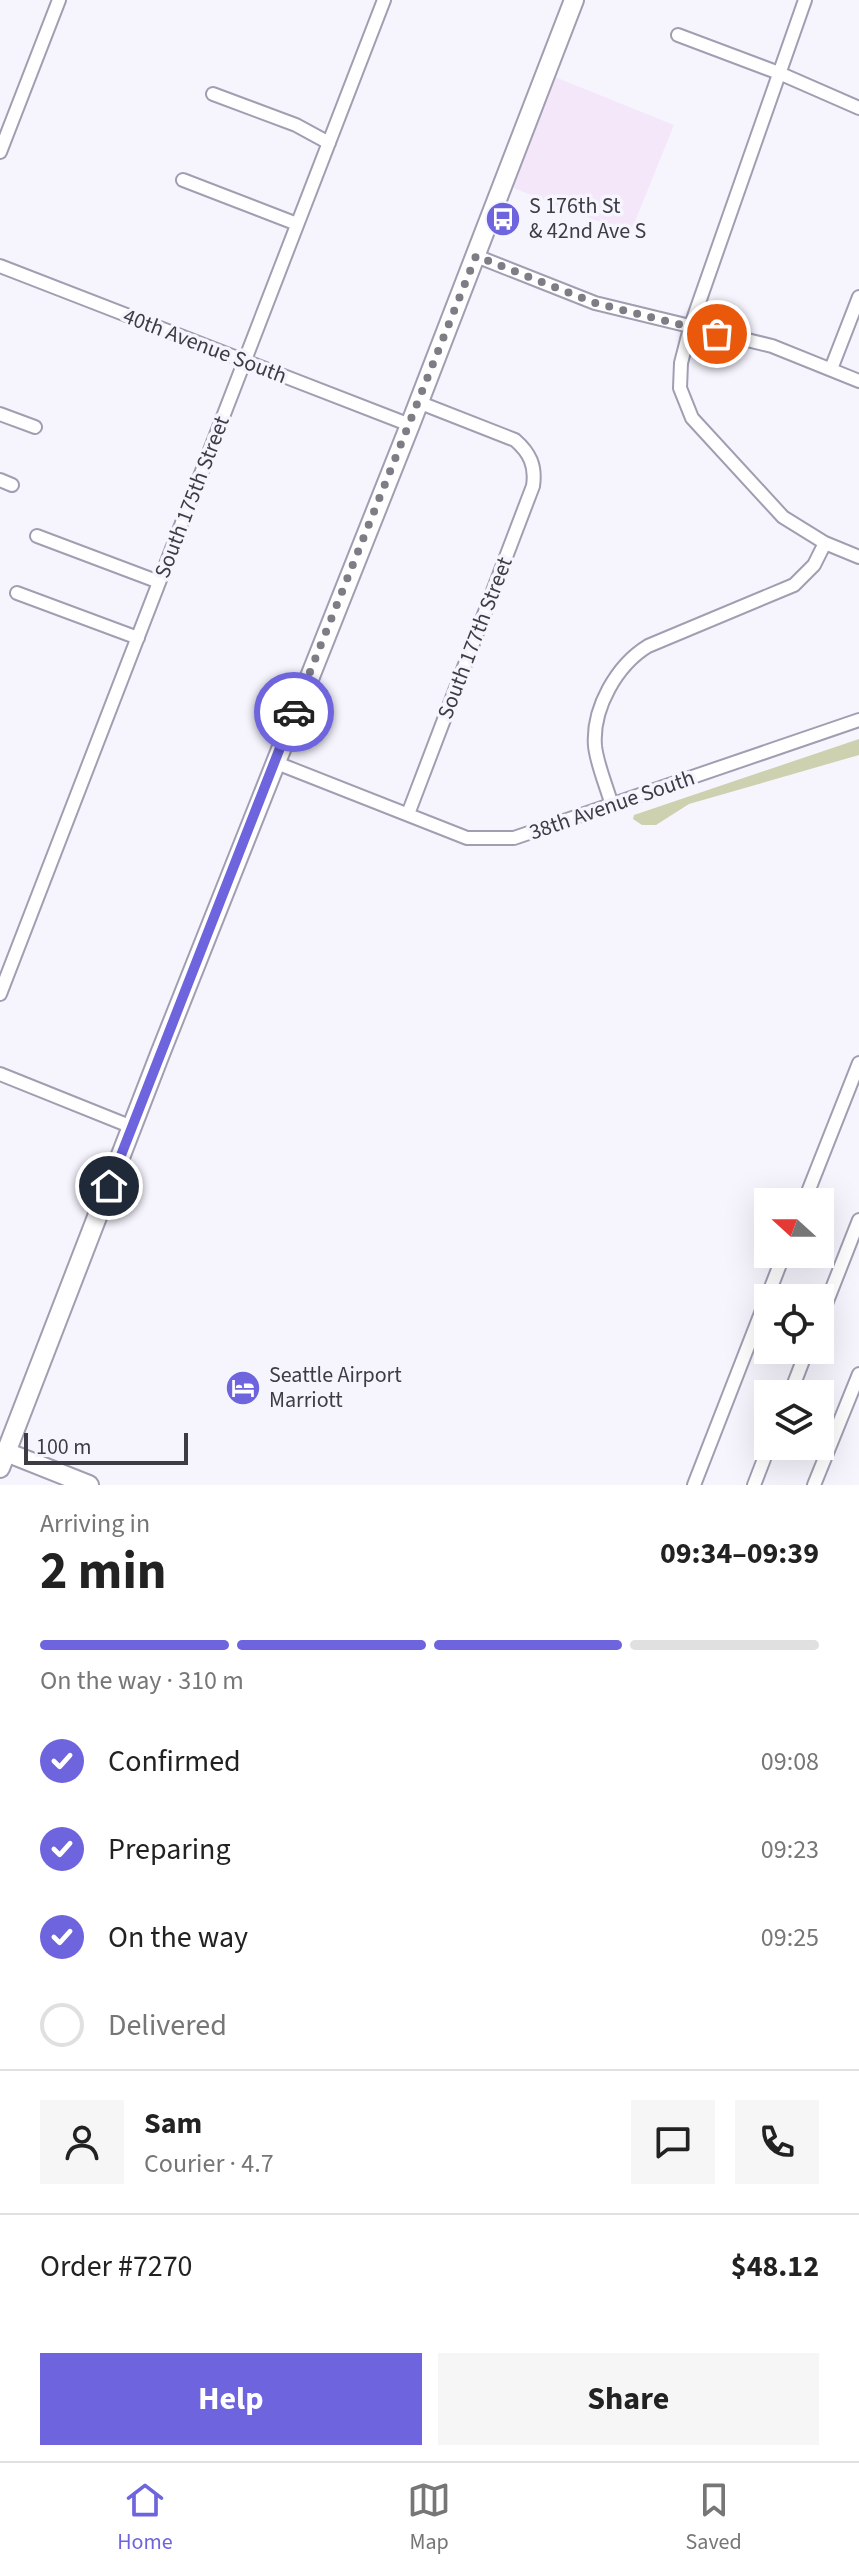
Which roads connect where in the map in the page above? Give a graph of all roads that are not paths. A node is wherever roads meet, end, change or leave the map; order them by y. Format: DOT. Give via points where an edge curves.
graph roads {
  1 [pos="59,0"];
  2 [pos="384,0"];
  3 [pos="574,0"];
  4 [pos="805,0"];
  5 [pos="678,35"];
  6 [pos="779,73"];
  7 [pos="213,94"];
  8 [pos="859,108"];
  9 [pos="6,118"];
  10 [pos="329,143"];
  11 [pos="0,152"];
  12 [pos="183,180"];
  13 [pos="297,224"];
  14 [pos="476,256"];
  15 [pos="0,266"];
  16 [pos="859,297"];
  17 [pos="690,328"];
  18 [pos="244,361"];
  19 [pos="831,369"];
  20 [pos="859,381"];
  21 [pos="418,402"];
  22 [pos="0,414"];
  23 [pos="410,425"];
  24 [pos="35,427"];
  25 [pos="37,536"];
  26 [pos="825,543"];
  27 [pos="859,557"];
  28 [pos="159,582"];
  29 [pos="17,593"];
  30 [pos="138,638"];
  31 [pos="859,720"];
  32 [pos="274,762"];
  33 [pos="612,806"];
  34 [pos="408,814"];
  35 [pos="0,994"];
  36 [pos="859,1063"];
  37 [pos="0,1074"];
  38 [pos="132,1127"];
  39 [pos="810,1188"];
  40 [pos="859,1220"];
  41 [pos="779,1268"];
  42 [pos="834,1284"];
  43 [pos="859,1374"];
  44 [pos="2,1457"];
  45 [pos="764,1460"];
  46 [pos="89,1485"];
  47 [pos="694,1485"];
  48 [pos="754,1485"];
  49 [pos="814,1485"];
  1 -- 9 [label="street"];
  2 -- 10 [label="street, South 175th Street"];
  3 -- 14 [label="street"];
  4 -- 6 [label="street"];
  5 -- 6 [label="street"];
  6 -- 8 [label="street"];
  6 -- 17 [label="street"];
  7 -- 10 [label="street"];
  9 -- 11 [label="street"];
  10 -- 13 [label="street, South 175th Street"];
  12 -- 13 [label="street"];
  13 -- 18 [label="street, South 175th Street"];
  14 -- 17 [label="street" via="595,303"];
  14 -- 21 [label="street"];
  15 -- 18 [label="street, 40th Avenue South"];
  16 -- 19 [label="street"];
  17 -- 19 [label="street" via="772,346"];
  17 -- 26 [label="street" via="680,388 692,418 783,517"];
  18 -- 23 [label="street, 40th Avenue South"];
  18 -- 28 [label="street, South 175th Street"];
  19 -- 20 [label="street"];
  21 -- 23 [label="street"];
  21 -- 34 [label="street, South 177th Street" via="515,440 532,460 535,473"];
  22 -- 24 [label="street"];
  23 -- 32 [label="street"];
  25 -- 28 [label="street"];
  26 -- 27 [label="street"];
  26 -- 33 [label="street" via="814,565 794,585 631,657 597,722 595,746"];
  28 -- 30 [label="street, South 175th Street"];
  29 -- 30 [label="street"];
  30 -- 35 [label="street, South 175th Street"];
  31 -- 33 [label="street, 38th Avenue South"];
  32 -- 34 [label="street, 38th Avenue South"];
  32 -- 38 [label="street"];
  33 -- 34 [label="street, 38th Avenue South" via="527,835 491,840 467,838"];
  36 -- 39 [label="street"];
  37 -- 38 [label="street"];
  38 -- 44 [label="street"];
  40 -- 42 [label="street"];
  41 -- 47 [label="street"];
  43 -- 49 [label="street"];
  44 -- 46 [label="street"];
  45 -- 48 [label="street"];
}
